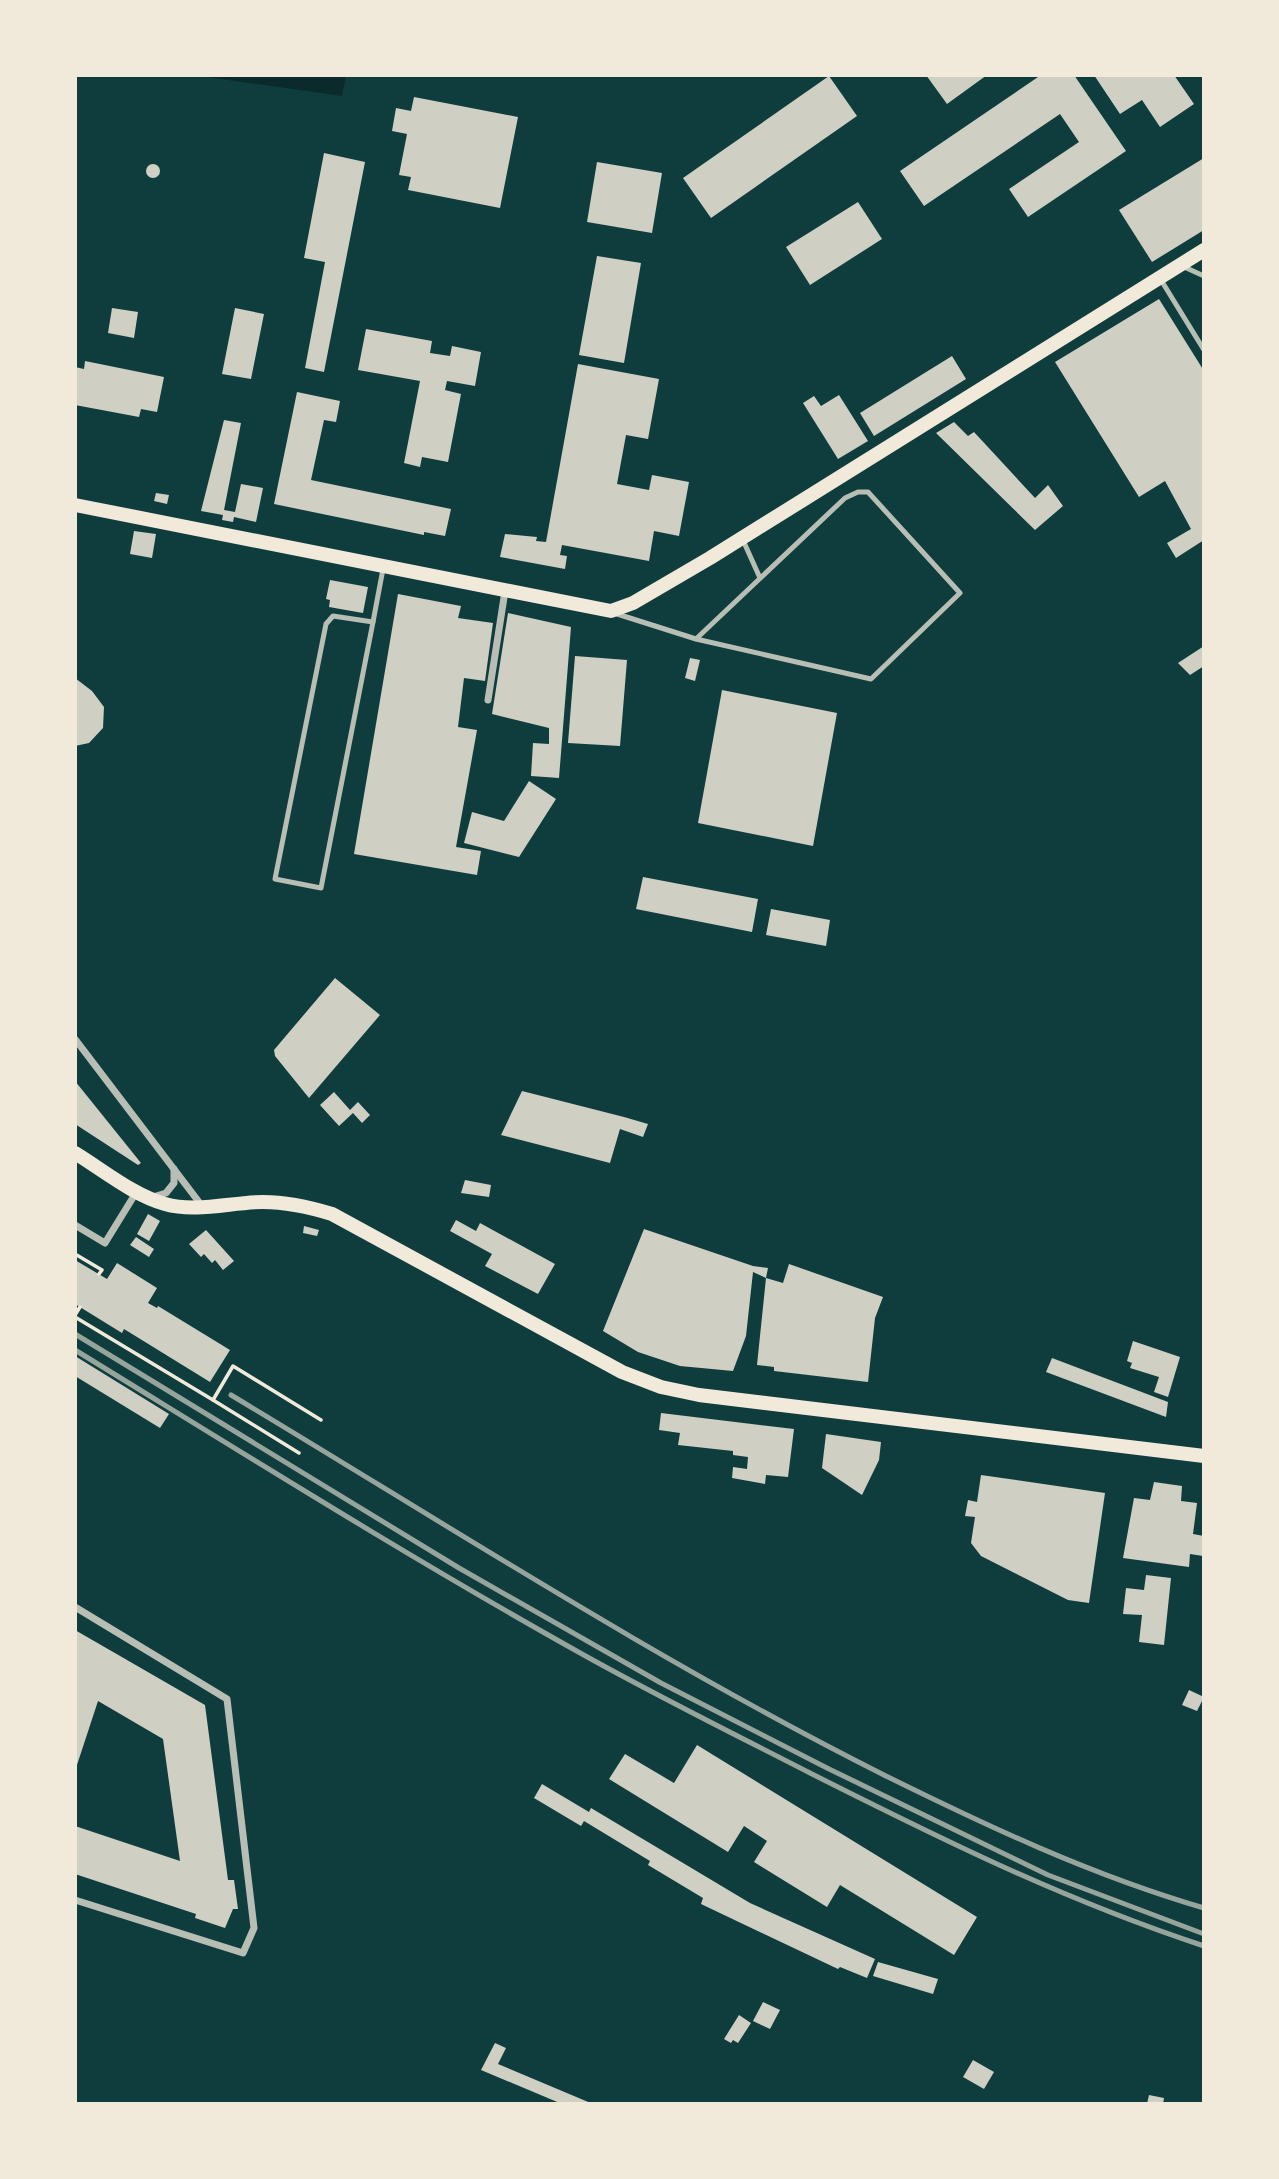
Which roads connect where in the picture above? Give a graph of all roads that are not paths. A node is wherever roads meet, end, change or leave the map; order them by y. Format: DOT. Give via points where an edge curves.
graph roads {
  1 [pos="1204,250"];
  2 [pos="1179,265"];
  3 [pos="1204,276"];
  4 [pos="1160,278"];
  5 [pos="1204,350"];
  6 [pos="75,505"];
  7 [pos="743,538"];
  8 [pos="383,566"];
  9 [pos="760,578"];
  10 [pos="505,592"];
  11 [pos="611,611"];
  12 [pos="373,622"];
  13 [pos="696,639"];
  14 [pos="488,700"];
  15 [pos="75,1039"];
  16 [pos="75,1153"];
  17 [pos="174,1168"];
  18 [pos="143,1195"];
  19 [pos="203,1207"];
  20 [pos="75,1225"];
  21 [pos="1204,1456"];
  22 [pos="75,1607"];
  23 [pos="75,1900"];
  1 -- 2 [label="main road"];
  2 -- 3 [label="lane"];
  2 -- 4 [label="main road"];
  4 -- 5 [label="lane"];
  4 -- 7 [label="main road"];
  6 -- 8 [label="main road"];
  7 -- 9 [label="lane"];
  7 -- 11 [label="main road" via="633,603"];
  8 -- 10 [label="main road"];
  8 -- 12 [label="lane"];
  9 -- 13 [label="lane"];
  9 -- 13 [label="lane" via="845,499 868,492 960,593 871,679"];
  10 -- 11 [label="main road"];
  10 -- 14 [label="street"];
  11 -- 13 [label="lane"];
  12 -- 12 [label="lane" via="333,616 326,624 275,879 321,888"];
  15 -- 17 [label="street"];
  16 -- 18 [label="main road"];
  17 -- 18 [label="street" via="174,1183 166,1193"];
  17 -- 19 [label="street"];
  18 -- 19 [label="main road" via="168,1205"];
  18 -- 20 [label="street" via="105,1243"];
  19 -- 21 [label="main road" via="264,1202 298,1204 332,1214 622,1372 661,1387"];
  22 -- 23 [label="street" via="227,1699 254,1928 243,1953"];
}
